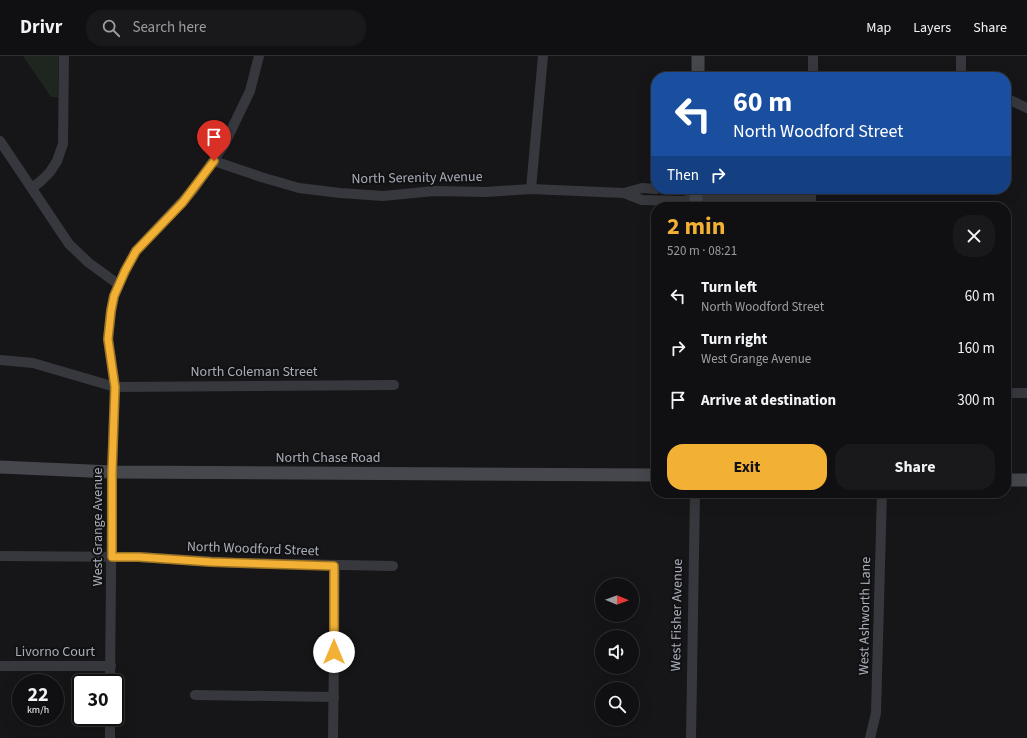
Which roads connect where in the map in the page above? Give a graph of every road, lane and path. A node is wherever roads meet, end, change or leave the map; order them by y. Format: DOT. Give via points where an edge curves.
graph roads {
  1 [pos="64,56"];
  2 [pos="259,56"];
  3 [pos="543,56"];
  4 [pos="698,56"];
  5 [pos="813,56"];
  6 [pos="961,56"];
  7 [pos="698,72"];
  8 [pos="813,72"];
  9 [pos="961,72"];
  10 [pos="1011,100"];
  11 [pos="1027,108"];
  12 [pos="0,141"];
  13 [pos="214,161"];
  14 [pos="32,188"];
  15 [pos="531,189"];
  16 [pos="651,189"];
  17 [pos="624,193"];
  18 [pos="696,197"];
  19 [pos="811,198"];
  20 [pos="118,284"];
  21 [pos="0,360"];
  22 [pos="394,385"];
  23 [pos="115,387"];
  24 [pos="1011,393"];
  25 [pos="1027,393"];
  26 [pos="0,467"];
  27 [pos="112,472"];
  28 [pos="651,475"];
  29 [pos="1011,480"];
  30 [pos="1027,480"];
  31 [pos="695,498"];
  32 [pos="882,498"];
  33 [pos="0,556"];
  34 [pos="112,557"];
  35 [pos="334,566"];
  36 [pos="393,566"];
  37 [pos="0,666"];
  38 [pos="111,666"];
  39 [pos="111,674"];
  40 [pos="195,696"];
  41 [pos="334,697"];
  42 [pos="110,726"];
  43 [pos="110,738"];
  44 [pos="333,738"];
  45 [pos="691,738"];
  46 [pos="870,738"];
  1 -- 14 [label="street" via="63,144 50,172"];
  2 -- 13 [label="street, West Grange Avenue" via="250,91"];
  3 -- 15 [label="street"];
  4 -- 7 [label="street"];
  5 -- 8 [label="street"];
  6 -- 9 [label="street"];
  10 -- 11 [label="street"];
  12 -- 14 [label="street"];
  13 -- 15 [label="street, North Serenity Avenue" via="299,188 340,193 383,196 434,191 485,192"];
  13 -- 20 [label="street, West Grange Avenue" via="183,202 136,251"];
  14 -- 20 [label="street" via="69,244 89,263"];
  15 -- 17 [label="street, North Serenity Avenue"];
  16 -- 17 [label="street, North Serenity Avenue" via="642,188"];
  17 -- 18 [label="street, North Serenity Avenue" via="642,200 684,201"];
  18 -- 19 [label="street, North Serenity Avenue"];
  20 -- 23 [label="street, West Grange Avenue" via="111,311 108,339"];
  21 -- 23 [label="street, North Coleman Street" via="33,363"];
  22 -- 23 [label="street, North Coleman Street"];
  23 -- 27 [label="street, West Grange Avenue"];
  24 -- 25 [label="street"];
  26 -- 27 [label="street, North Chase Road"];
  27 -- 28 [label="street, North Chase Road"];
  27 -- 34 [label="street, West Grange Avenue"];
  29 -- 30 [label="street"];
  31 -- 45 [label="street, West Fisher Avenue"];
  32 -- 46 [label="street, West Ashworth Lane" via="876,713"];
  33 -- 34 [label="street, North Woodford Street"];
  34 -- 35 [label="street, North Woodford Street"];
  34 -- 38 [label="street, West Grange Avenue"];
  35 -- 36 [label="street, North Woodford Street"];
  35 -- 41 [label="street"];
  37 -- 38 [label="street, Livorno Court"];
  38 -- 39 [label="street, West Grange Avenue"];
  40 -- 41 [label="street"];
  41 -- 44 [label="street"];
  42 -- 43 [label="street"];
}
